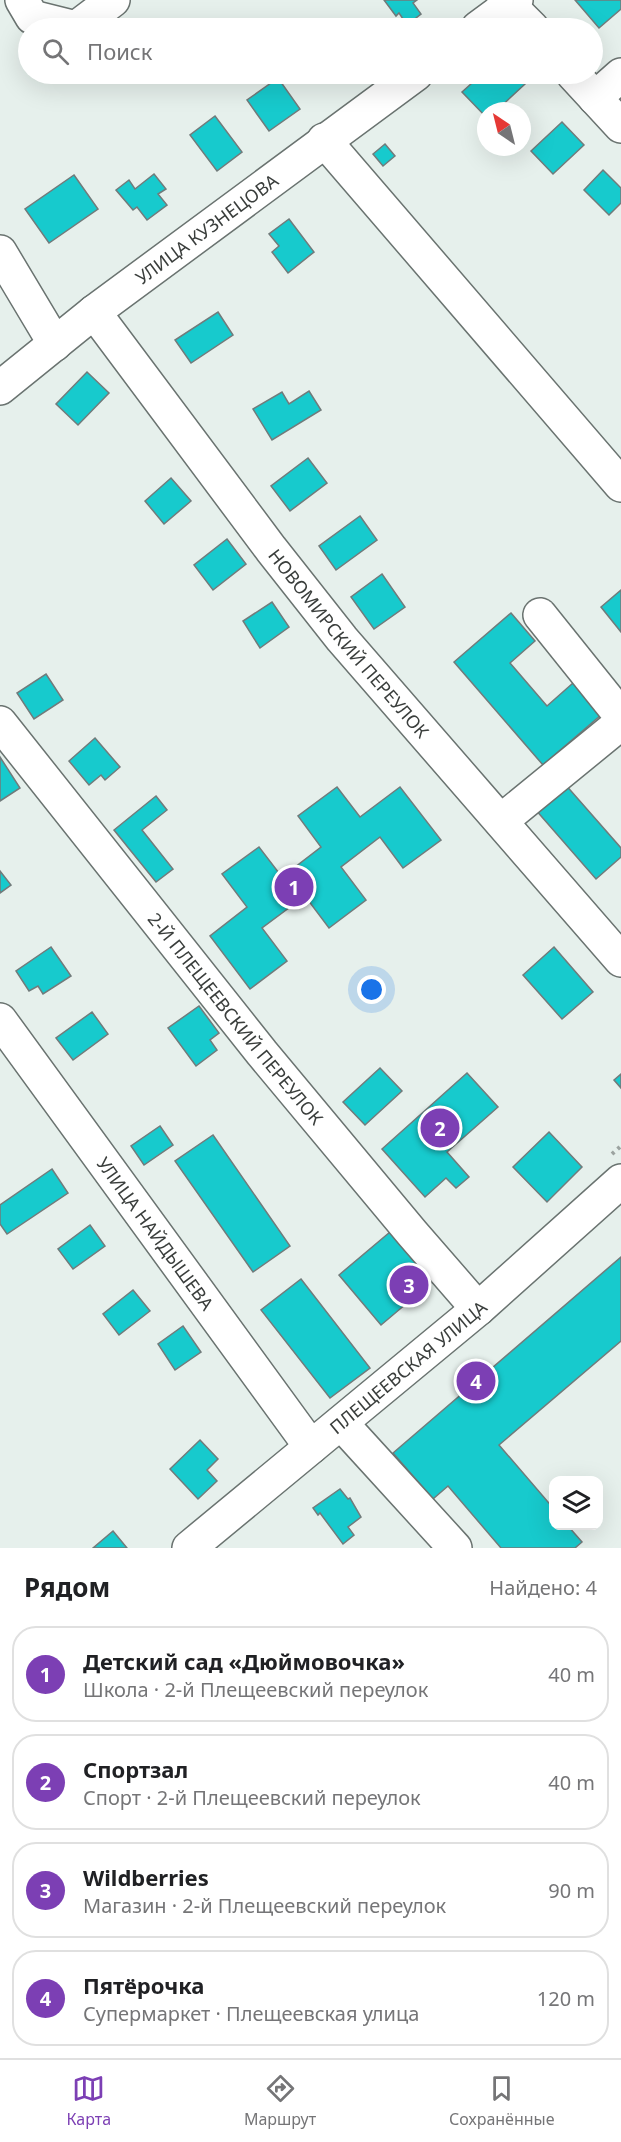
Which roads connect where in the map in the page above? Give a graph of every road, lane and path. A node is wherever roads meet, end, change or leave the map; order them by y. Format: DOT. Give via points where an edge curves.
graph roads {
  1 [pos="22,0"];
  2 [pos="113,0"];
  3 [pos="510,2"];
  4 [pos="36,18"];
  5 [pos="89,18"];
  6 [pos="490,18"];
  7 [pos="524,18"];
  8 [pos="621,75"];
  9 [pos="402,84"];
  10 [pos="582,84"];
  11 [pos="595,98"];
  12 [pos="621,126"];
  13 [pos="324,140"];
  14 [pos="0,252"];
  15 [pos="94,312"];
  16 [pos="55,344"];
  17 [pos="0,388"];
  18 [pos="621,485"];
  19 [pos="540,615"];
  20 [pos="621,716"];
  21 [pos="0,723"];
  22 [pos="621,723"];
  23 [pos="501,821"];
  24 [pos="621,960"];
  25 [pos="0,1020"];
  26 [pos="621,1181"];
  27 [pos="477,1309"];
  28 [pos="341,1423"];
  29 [pos="311,1447"];
  30 [pos="189,1548"];
  31 [pos="455,1548"];
  1 -- 4 [label="street"];
  2 -- 5 [label="street"];
  3 -- 6 [label="street"];
  3 -- 7 [label="street"];
  8 -- 11 [label="street"];
  9 -- 13 [label="street, УЛИЦА КУЗНЕЦОВА"];
  10 -- 11 [label="street"];
  11 -- 12 [label="street"];
  13 -- 15 [label="street, УЛИЦА КУЗНЕЦОВА"];
  13 -- 18 [label="street"];
  14 -- 16 [label="street"];
  15 -- 16 [label="street, УЛИЦА КУЗНЕЦОВА"];
  15 -- 23 [label="street, НОВОМИРСКИЙ ПЕРЕУЛОК" via="342,639"];
  16 -- 17 [label="street, УЛИЦА КУЗНЕЦОВА"];
  19 -- 20 [label="street"];
  21 -- 27 [label="street, 2-Й ПЛЕЩЕЕВСКИЙ ПЕРЕУЛОК" via="262,1053"];
  22 -- 23 [label="street"];
  23 -- 24 [label="street, НОВОМИРСКИЙ ПЕРЕУЛОК"];
  25 -- 29 [label="street, УЛИЦА НАЙДЫШЕВА"];
  26 -- 27 [label="street, ПЛЕЩЕЕВСКАЯ УЛИЦА"];
  27 -- 28 [label="street, ПЛЕЩЕЕВСКАЯ УЛИЦА"];
  28 -- 29 [label="street, ПЛЕЩЕЕВСКАЯ УЛИЦА"];
  28 -- 31 [label="street"];
  29 -- 30 [label="street, ПЛЕЩЕЕВСКАЯ УЛИЦА"];
}
